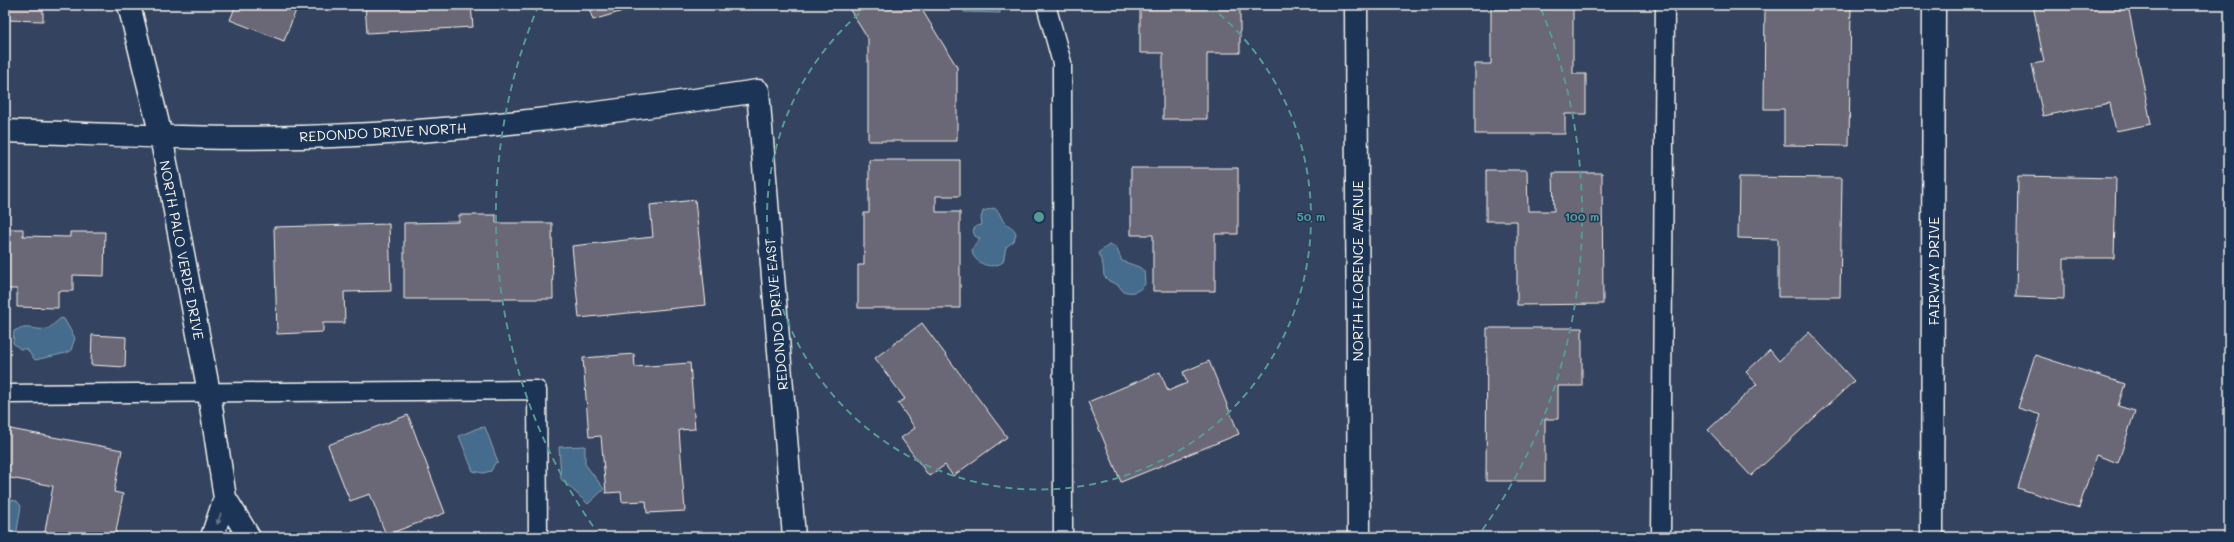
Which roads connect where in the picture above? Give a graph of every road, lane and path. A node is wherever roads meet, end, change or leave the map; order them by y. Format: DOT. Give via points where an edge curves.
graph roads {
  1 [pos="129,5"];
  2 [pos="1046,5"];
  3 [pos="1356,5"];
  4 [pos="1665,5"];
  5 [pos="1934,5"];
  6 [pos="758,91"];
  7 [pos="5,131"];
  8 [pos="161,136"];
  9 [pos="209,393"];
  10 [pos="5,394"];
  11 [pos="225,498"];
  12 [pos="212,537"];
  13 [pos="249,537"];
  14 [pos="538,537"];
  15 [pos="794,537"];
  16 [pos="1063,537"];
  17 [pos="1359,537"];
  18 [pos="1661,537"];
  19 [pos="1932,537"];
  1 -- 8 [label="street, NORTH PALO VERDE DRIVE"];
  2 -- 16 [label="lane" via="1062,63"];
  3 -- 17 [label="street, NORTH FLORENCE AVENUE"];
  4 -- 18 [label="lane"];
  5 -- 19 [label="street, FAIRWAY DRIVE"];
  6 -- 8 [label="street, REDONDO DRIVE NORTH" via="616,111 434,130 300,137"];
  6 -- 15 [label="street, REDONDO DRIVE EAST"];
  7 -- 8 [label="street, REDONDO DRIVE NORTH"];
  8 -- 9 [label="street, NORTH PALO VERDE DRIVE"];
  9 -- 10 [label="lane"];
  9 -- 11 [label="street, NORTH PALO VERDE DRIVE"];
  9 -- 14 [label="lane" via="537,390"];
  11 -- 12 [label="street, NORTH PALO VERDE DRIVE, one-way"];
  11 -- 13 [label="street, NORTH PALO VERDE DRIVE"];
}
